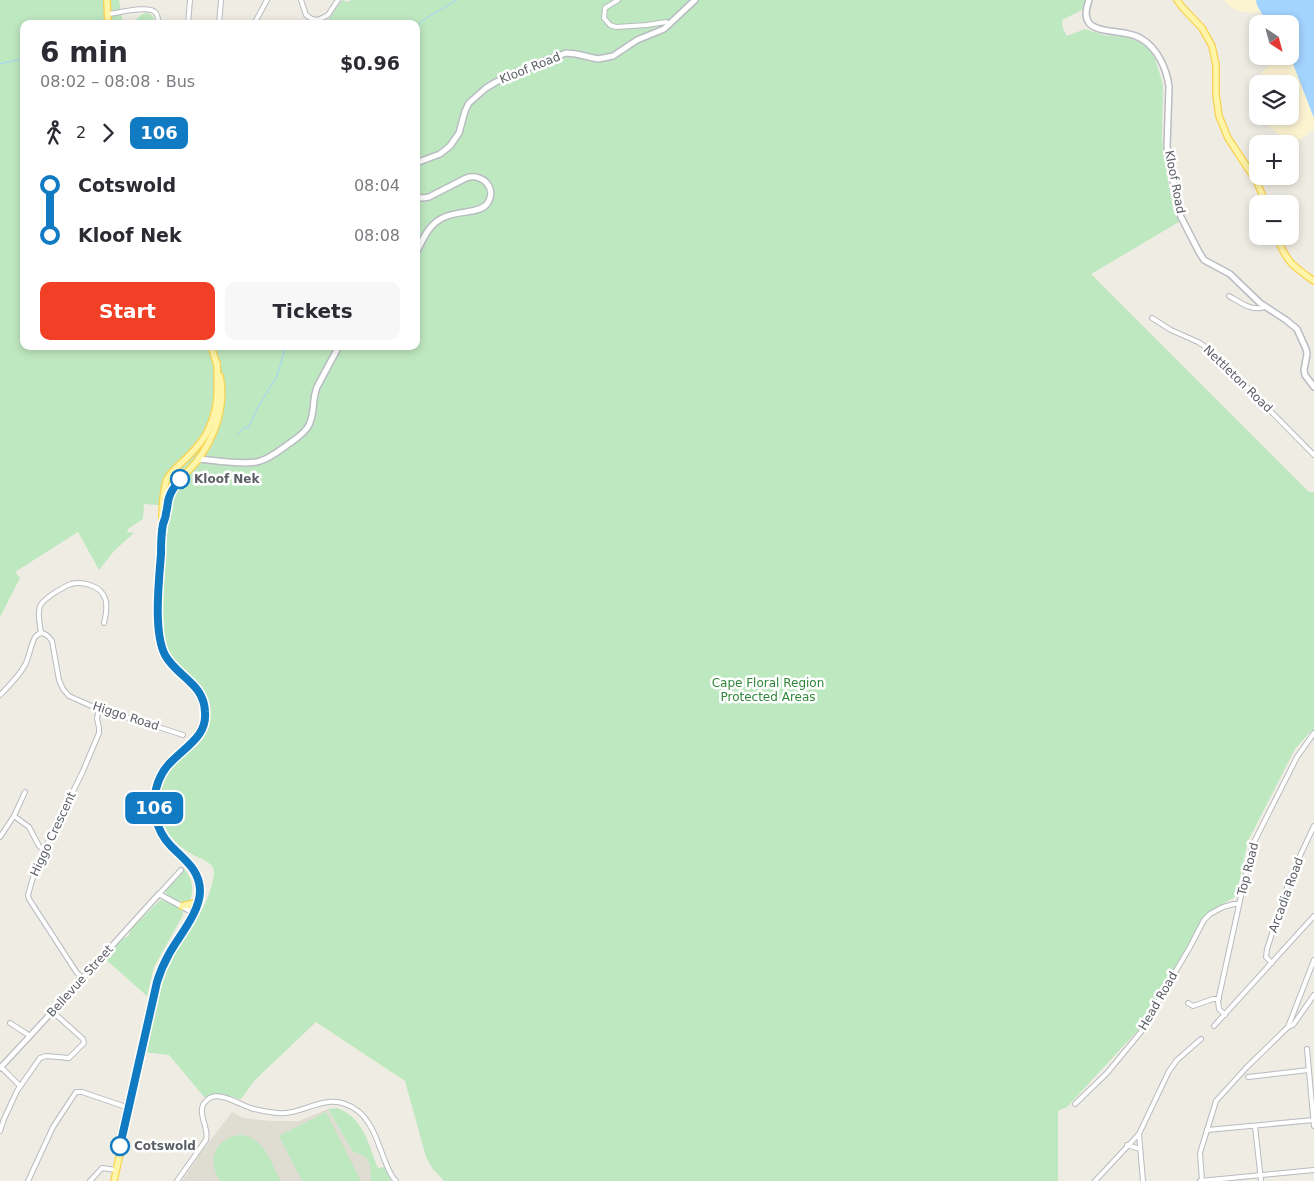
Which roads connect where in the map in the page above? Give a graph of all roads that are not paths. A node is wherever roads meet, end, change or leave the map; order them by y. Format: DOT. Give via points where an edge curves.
graph roads {
  1 [pos="108,0"];
  2 [pos="190,0"];
  3 [pos="221,0"];
  4 [pos="267,0"];
  5 [pos="301,0"];
  6 [pos="338,0"];
  7 [pos="618,0"];
  8 [pos="695,0"];
  9 [pos="1089,0"];
  10 [pos="1177,0"];
  11 [pos="108,14"];
  12 [pos="108,20"];
  13 [pos="158,20"];
  14 [pos="188,20"];
  15 [pos="219,20"];
  16 [pos="256,20"];
  17 [pos="670,24"];
  18 [pos="420,162"];
  19 [pos="1262,195"];
  20 [pos="420,198"];
  21 [pos="420,245"];
  22 [pos="1280,245"];
  23 [pos="1314,281"];
  24 [pos="1228,296"];
  25 [pos="1265,307"];
  26 [pos="1152,318"];
  27 [pos="212,350"];
  28 [pos="337,350"];
  29 [pos="217,363"];
  30 [pos="1314,387"];
  31 [pos="1314,455"];
  32 [pos="198,459"];
  33 [pos="181,463"];
  34 [pos="188,471"];
  35 [pos="169,475"];
  36 [pos="181,479"];
  37 [pos="163,525"];
  38 [pos="104,624"];
  39 [pos="41,633"];
  40 [pos="0,695"];
  41 [pos="99,709"];
  42 [pos="1314,733"];
  43 [pos="183,735"];
  44 [pos="25,792"];
  45 [pos="14,816"];
  46 [pos="1314,826"];
  47 [pos="0,836"];
  48 [pos="44,850"];
  49 [pos="181,870"];
  50 [pos="159,894"];
  51 [pos="199,902"];
  52 [pos="1238,904"];
  53 [pos="182,906"];
  54 [pos="194,913"];
  55 [pos="1314,916"];
  56 [pos="1314,960"];
  57 [pos="1272,964"];
  58 [pos="83,978"];
  59 [pos="1314,995"];
  60 [pos="1219,999"];
  61 [pos="1188,1003"];
  62 [pos="53,1012"];
  63 [pos="1225,1015"];
  64 [pos="10,1023"];
  65 [pos="1214,1026"];
  66 [pos="1288,1027"];
  67 [pos="30,1036"];
  68 [pos="1201,1039"];
  69 [pos="1307,1049"];
  70 [pos="0,1068"];
  71 [pos="1309,1070"];
  72 [pos="1248,1077"];
  73 [pos="20,1086"];
  74 [pos="1075,1104"];
  75 [pos="129,1108"];
  76 [pos="1314,1120"];
  77 [pos="1255,1126"];
  78 [pos="1314,1126"];
  79 [pos="1206,1130"];
  80 [pos="0,1131"];
  81 [pos="1139,1134"];
  82 [pos="1128,1145"];
  83 [pos="1140,1149"];
  84 [pos="116,1170"];
  85 [pos="1314,1170"];
  86 [pos="1260,1175"];
  87 [pos="28,1181"];
  88 [pos="90,1181"];
  89 [pos="114,1181"];
  90 [pos="177,1181"];
  91 [pos="396,1181"];
  92 [pos="1095,1181"];
  93 [pos="1143,1181"];
  94 [pos="1201,1181"];
  95 [pos="1261,1181"];
  1 -- 11 [label="main road"];
  2 -- 14 [label="street"];
  3 -- 15 [label="street"];
  4 -- 16 [label="street"];
  5 -- 6 [label="street" via="306,15 318,20 328,15"];
  7 -- 17 [label="street" via="604,8 604,18 610,25"];
  8 -- 17 [label="main road, Kloof Road"];
  9 -- 25 [label="main road, Kloof Road" via="1086,14 1093,27 1137,36 1159,57 1168,83 1167,147 1181,217 1202,257 1236,279"];
  10 -- 19 [label="main road" via="1202,28 1212,46 1219,116 1228,138"];
  11 -- 12 [label="main road"];
  11 -- 13 [label="street" via="146,9 155,12"];
  17 -- 18 [label="main road, Kloof Road" via="609,58 566,54 496,82 469,103 459,133 450,146 440,154"];
  20 -- 21 [label="main road" via="429,197 472,176 486,181 491,193 481,209 450,214 436,222"];
  22 -- 23 [label="main road" via="1288,262"];
  24 -- 25 [label="street" via="1251,308"];
  25 -- 30 [label="main road, Kloof Road" via="1297,330 1307,354 1305,376"];
  26 -- 31 [label="street, Nettleton Road" via="1209,349"];
  27 -- 29 [label="main road"];
  28 -- 32 [label="main road" via="317,387 311,421 301,435 258,462"];
  29 -- 32 [label="main road" via="222,386 220,409 216,427"];
  29 -- 33 [label="main road" via="218,395 214,416 204,437"];
  32 -- 33 [label="main road"];
  32 -- 34 [label="main road"];
  33 -- 34 [label="main road"];
  33 -- 35 [label="main road"];
  34 -- 36 [label="main road"];
  35 -- 36 [label="main road" via="174,480"];
  35 -- 37 [label="main road"];
  36 -- 37 [label="main road" via="170,494"];
  37 -- 51 [label="main road" via="158,583 160,644 170,664 199,692 205,706 205,717 196,739 162,774 154,808 162,834 190,864 198,878"];
  38 -- 39 [label="street" via="106,601 102,592 94,586 77,582 43,602 39,613"];
  39 -- 40 [label="street" via="35,637 22,671"];
  39 -- 41 [label="street, Higgo Road" via="53,643 59,680 66,693"];
  41 -- 43 [label="street, Higgo Road"];
  41 -- 48 [label="street, Higgo Crescent" via="99,733"];
  42 -- 52 [label="street, Top Road" via="1297,757 1249,853"];
  44 -- 45 [label="street"];
  45 -- 47 [label="street"];
  45 -- 48 [label="street" via="29,827"];
  46 -- 57 [label="street, Arcadia Road" via="1291,875 1267,949 1266,957"];
  48 -- 58 [label="street, Higgo Crescent" via="28,897"];
  49 -- 50 [label="street, Bellevue Street"];
  50 -- 53 [label="street"];
  50 -- 58 [label="street, Bellevue Street"];
  51 -- 53 [label="main road"];
  51 -- 54 [label="main road"];
  52 -- 60 [label="street, Top Road"];
  52 -- 74 [label="street, Head Road" via="1210,914 1204,920 1144,1028 1107,1073"];
  53 -- 54 [label="street"];
  54 -- 75 [label="main road" via="159,975"];
  55 -- 57 [label="street"];
  56 -- 66 [label="street"];
  57 -- 63 [label="street"];
  58 -- 62 [label="street, Bellevue Street"];
  59 -- 66 [label="street" via="1293,1025"];
  60 -- 61 [label="street" via="1193,1006"];
  60 -- 63 [label="street" via="1219,1008"];
  62 -- 67 [label="street, Bellevue Street"];
  62 -- 73 [label="street" via="84,1043 69,1058 40,1058"];
  63 -- 65 [label="street"];
  64 -- 67 [label="street"];
  66 -- 79 [label="street" via="1218,1098"];
  67 -- 70 [label="street, Bellevue Street"];
  68 -- 81 [label="street" via="1169,1071"];
  69 -- 71 [label="street"];
  70 -- 73 [label="street"];
  71 -- 72 [label="street"];
  71 -- 76 [label="street"];
  73 -- 80 [label="street"];
  75 -- 84 [label="main road"];
  75 -- 87 [label="street" via="76,1092 53,1127"];
  76 -- 77 [label="street"];
  76 -- 78 [label="street"];
  77 -- 79 [label="street"];
  77 -- 86 [label="street"];
  79 -- 94 [label="street" via="1200,1153"];
  81 -- 82 [label="street"];
  81 -- 83 [label="street"];
  82 -- 83 [label="street"];
  82 -- 92 [label="street"];
  83 -- 93 [label="street"];
  84 -- 88 [label="street" via="102,1168"];
  84 -- 89 [label="main road"];
  85 -- 86 [label="street"];
  86 -- 94 [label="street"];
  86 -- 95 [label="street"];
  90 -- 91 [label="street" via="206,1140 202,1116 204,1104 211,1097 218,1096 255,1109 279,1113 290,1113 326,1102 349,1106 370,1125"];
}
